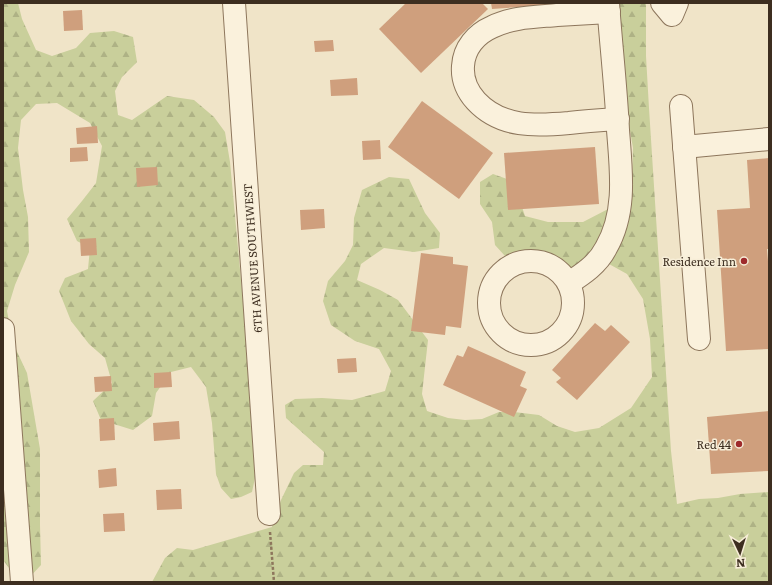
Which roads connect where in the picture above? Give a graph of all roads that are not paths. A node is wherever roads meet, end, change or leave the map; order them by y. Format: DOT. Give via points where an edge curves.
graph roads {
  1 [pos="234,3"];
  2 [pos="662,3"];
  3 [pos="677,3"];
  4 [pos="608,7"];
  5 [pos="681,106"];
  6 [pos="618,118"];
  7 [pos="769,139"];
  8 [pos="684,147"];
  9 [pos="569,284"];
  10 [pos="3,329"];
  11 [pos="699,339"];
  12 [pos="269,514"];
  13 [pos="22,582"];
  1 -- 12 [label="street, 6TH AVENUE SOUTHWEST"];
  2 -- 3 [label="street" via="672,15"];
  4 -- 6 [label="street"];
  4 -- 6 [label="street" via="520,18 492,26 477,36 468,49 463,73 466,88 472,97 488,112 510,122 546,125"];
  5 -- 8 [label="street"];
  6 -- 9 [label="street" via="622,184 619,216 614,232 598,261"];
  7 -- 8 [label="street"];
  8 -- 11 [label="street"];
  10 -- 13 [label="street"];
}
